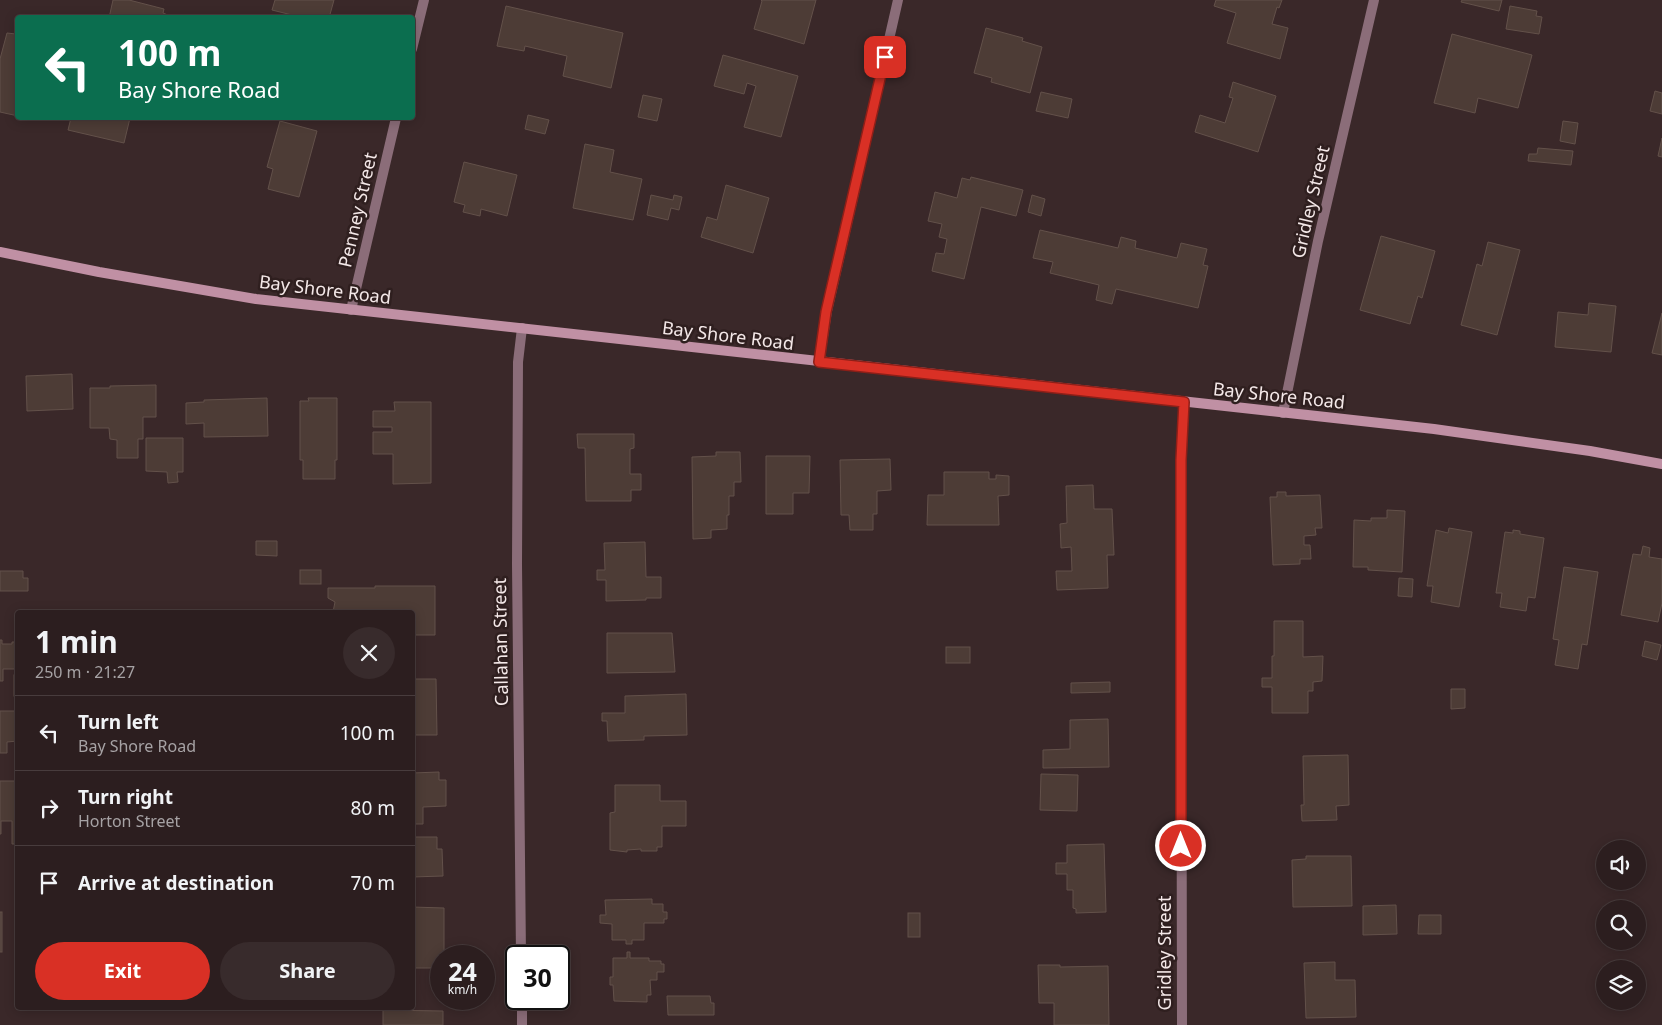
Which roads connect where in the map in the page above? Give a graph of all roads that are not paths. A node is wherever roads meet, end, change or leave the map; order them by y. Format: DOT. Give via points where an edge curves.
graph roads {
  1 [pos="424,0"];
  2 [pos="898,0"];
  3 [pos="1374,0"];
  4 [pos="415,37"];
  5 [pos="396,120"];
  6 [pos="0,252"];
  7 [pos="351,310"];
  8 [pos="522,328"];
  9 [pos="819,362"];
  10 [pos="1184,402"];
  11 [pos="1283,413"];
  12 [pos="1662,464"];
  13 [pos="521,945"];
  14 [pos="522,1010"];
  15 [pos="522,1025"];
  16 [pos="1182,1025"];
  1 -- 4 [label="street"];
  2 -- 9 [label="street" via="826,312"];
  3 -- 11 [label="street, Gridley Street" via="1318,241"];
  5 -- 7 [label="street, Penney Street"];
  6 -- 7 [label="main road, Bay Shore Road" via="204,291"];
  7 -- 8 [label="main road, Bay Shore Road"];
  8 -- 9 [label="main road, Bay Shore Road"];
  8 -- 13 [label="street, Callahan Street" via="518,362 517,554"];
  9 -- 10 [label="main road, Bay Shore Road"];
  10 -- 11 [label="main road, Bay Shore Road"];
  10 -- 16 [label="street, Gridley Street" via="1181,479"];
  11 -- 12 [label="main road, Bay Shore Road" via="1513,439"];
  14 -- 15 [label="street"];
}
